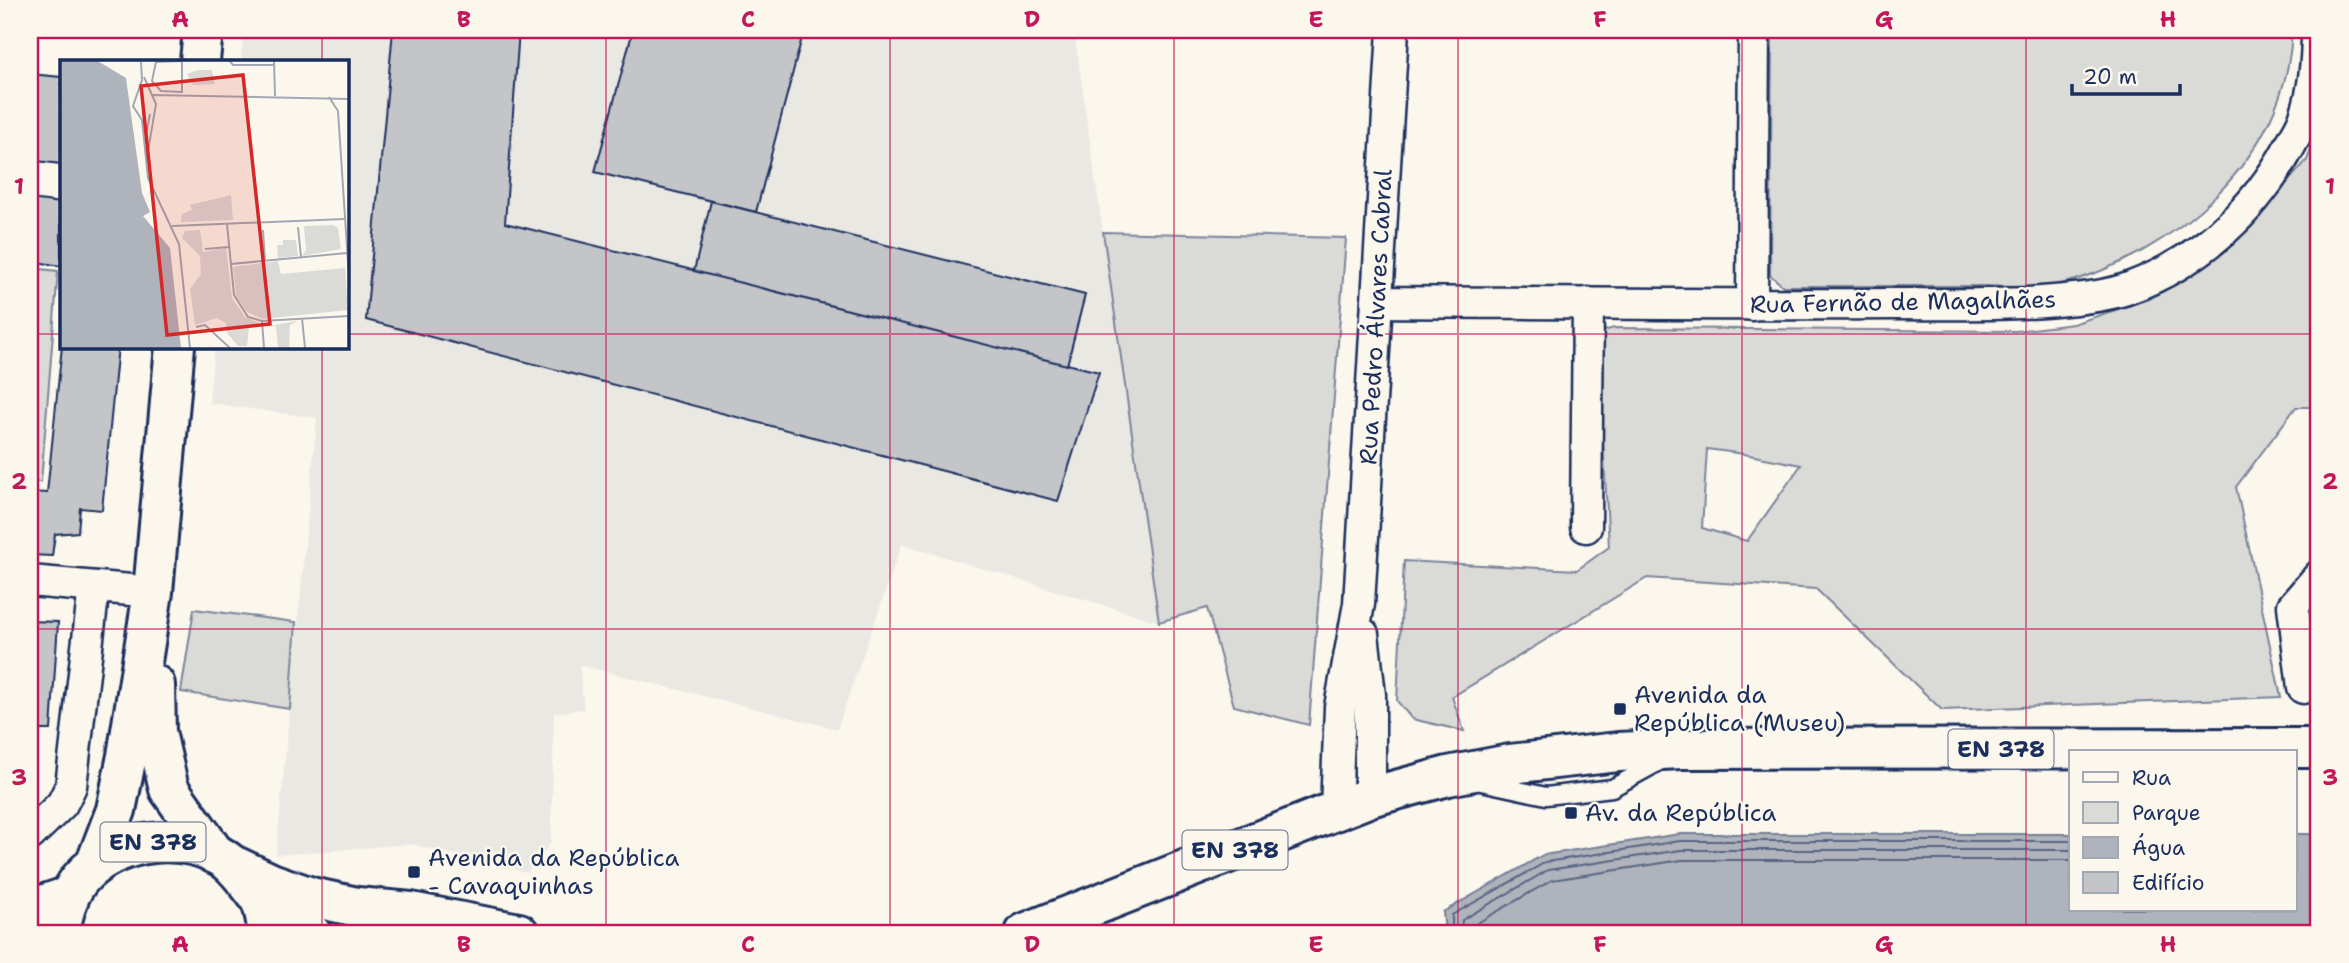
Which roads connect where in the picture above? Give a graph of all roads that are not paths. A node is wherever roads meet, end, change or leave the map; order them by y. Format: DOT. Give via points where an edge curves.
graph roads {
  1 [pos="203,30"];
  2 [pos="1393,30"];
  3 [pos="1754,30"];
  4 [pos="2318,30"];
  5 [pos="200,60"];
  6 [pos="2318,71"];
  7 [pos="1377,302"];
  8 [pos="1588,303"];
  9 [pos="1752,305"];
  10 [pos="175,348"];
  11 [pos="1586,527"];
  12 [pos="2319,576"];
  13 [pos="30,581"];
  14 [pos="94,587"];
  15 [pos="153,592"];
  16 [pos="2303,688"];
  17 [pos="2319,748"];
  18 [pos="1353,804"];
  19 [pos="30,835"];
  20 [pos="223,859"];
  21 [pos="95,866"];
  22 [pos="69,896"];
  23 [pos="30,909"];
  24 [pos="264,917"];
  25 [pos="59,933"];
  26 [pos="311,933"];
  27 [pos="519,933"];
  28 [pos="1025,933"];
  1 -- 5 [label="main road"];
  2 -- 7 [label="street, Rua Pedro Álvares Cabral"];
  3 -- 9 [label="street"];
  4 -- 6 [label="street, Rua Fernão de Magalhães"];
  6 -- 9 [label="street, Rua Fernão de Magalhães" via="2305,118 2258,195 2197,253 2127,289 2040,303"];
  7 -- 8 [label="street, Rua Fernão de Magalhães"];
  7 -- 18 [label="street, Rua Pedro Álvares Cabral" via="1359,604 1340,707"];
  8 -- 9 [label="street, Rua Fernão de Magalhães"];
  8 -- 11 [label="street"];
  10 -- 15 [label="main road"];
  12 -- 16 [label="street" via="2293,606"];
  13 -- 14 [label="street"];
  14 -- 15 [label="street"];
  14 -- 19 [label="street" via="71,786 62,804"];
  15 -- 20 [label="main road" via="156,732 169,789"];
  15 -- 21 [label="main road" via="116,810"];
  17 -- 18 [label="main road, EN 378" via="1682,749 1510,764 1448,776"];
  18 -- 28 [label="main road, EN 378"];
  20 -- 21 [label="main road, EN 378" via="186,844 149,842 121,849"];
  20 -- 24 [label="main road, EN 378"];
  20 -- 27 [label="main road, EN 378" via="271,884 310,897"];
  21 -- 22 [label="main road, EN 378"];
  22 -- 23 [label="main road"];
  22 -- 25 [label="main road, EN 378"];
  24 -- 26 [label="main road, EN 378"];
}
